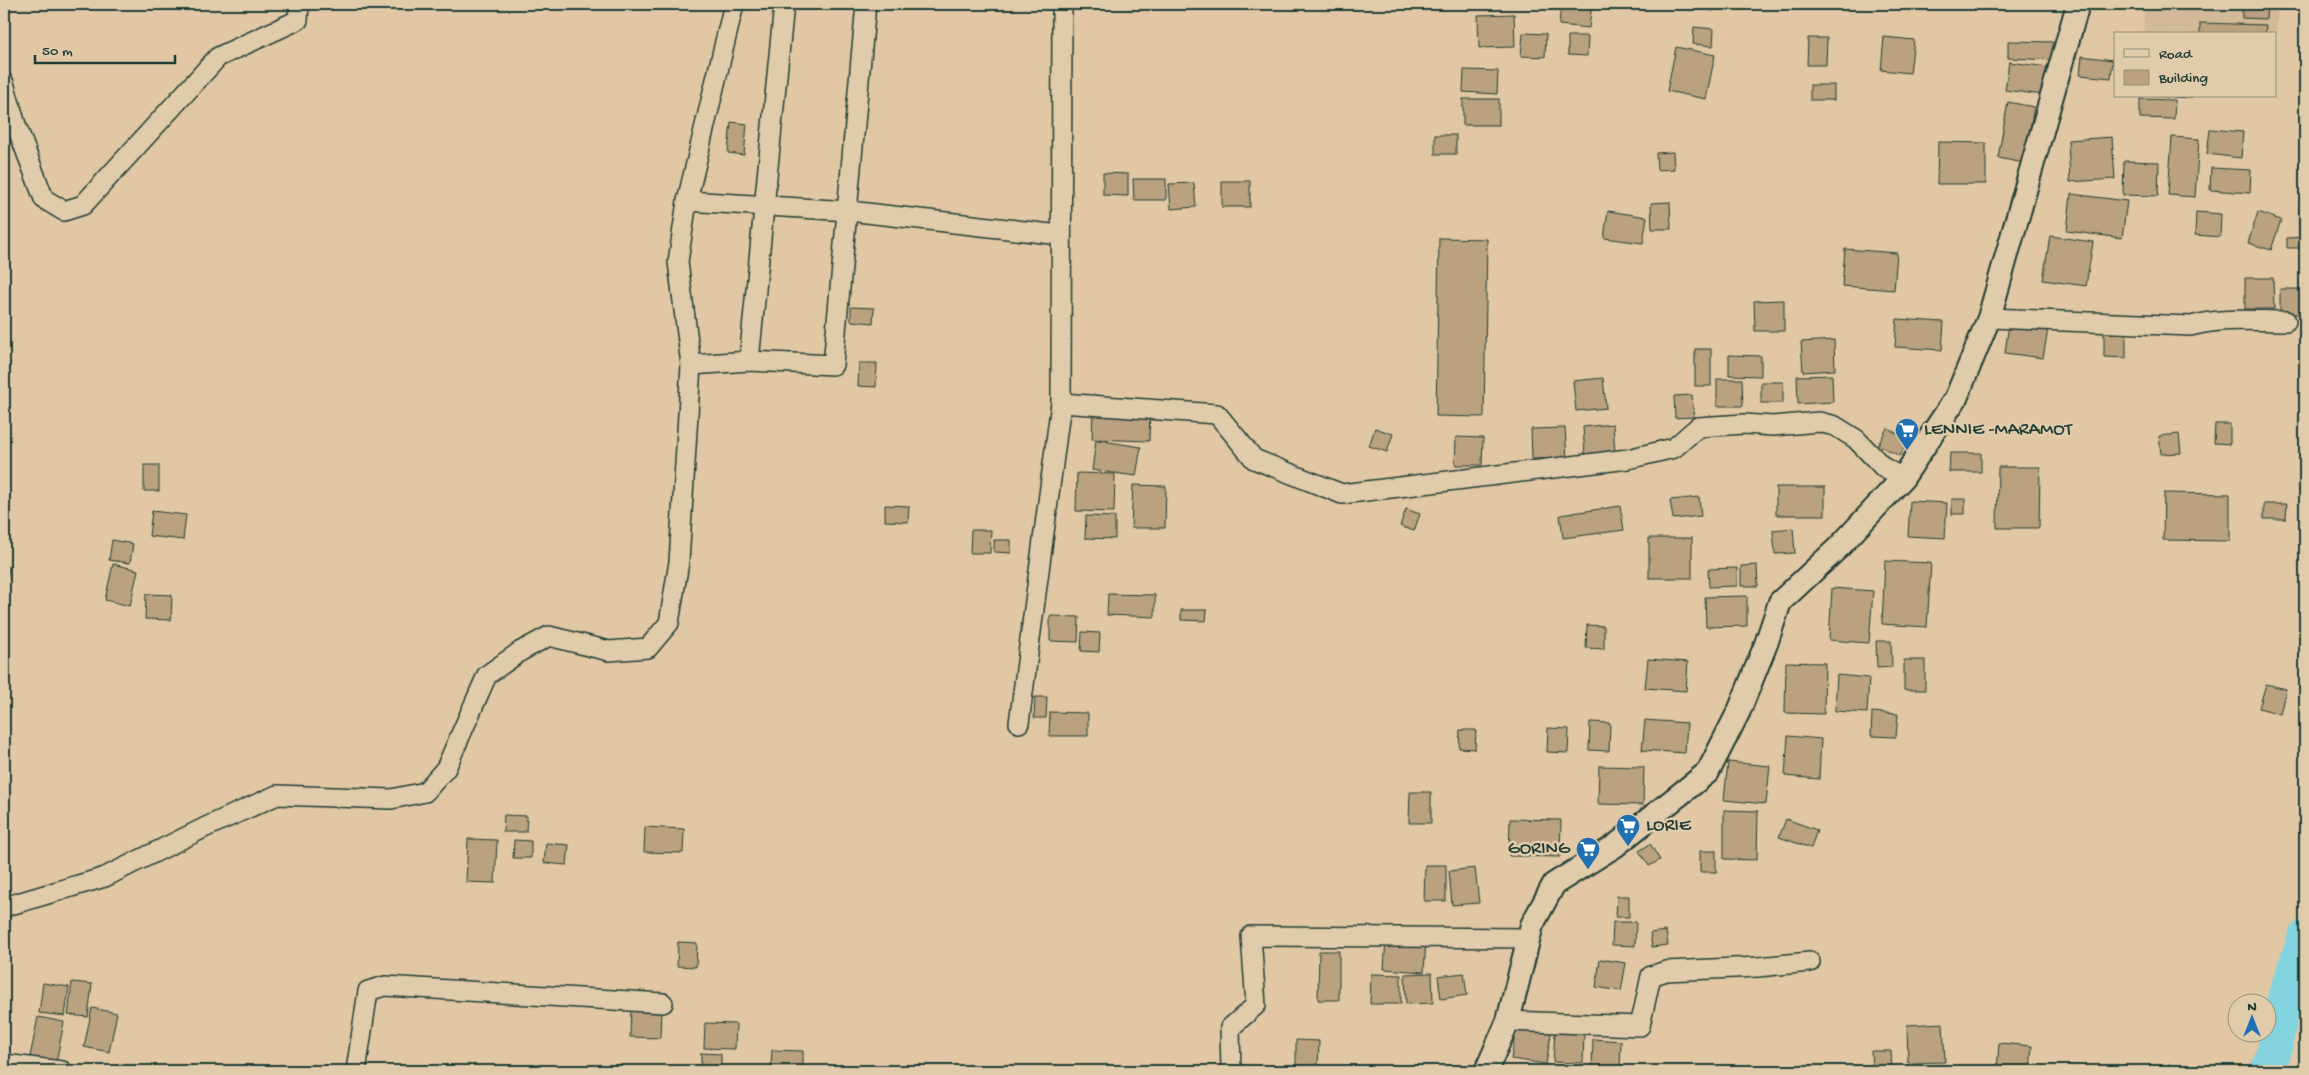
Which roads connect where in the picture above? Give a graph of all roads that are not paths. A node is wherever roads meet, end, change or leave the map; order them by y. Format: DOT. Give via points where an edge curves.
graph roads {
  1 [pos="299,4"];
  2 [pos="734,4"];
  3 [pos="784,4"];
  4 [pos="866,4"];
  5 [pos="1062,4"];
  6 [pos="2078,4"];
  7 [pos="4,83"];
  8 [pos="687,201"];
  9 [pos="764,205"];
  10 [pos="849,211"];
  11 [pos="1060,235"];
  12 [pos="1988,318"];
  13 [pos="2286,321"];
  14 [pos="749,361"];
  15 [pos="691,365"];
  16 [pos="1061,403"];
  17 [pos="1903,478"];
  18 [pos="1019,722"];
  19 [pos="4,907"];
  20 [pos="1529,938"];
  21 [pos="1810,962"];
  22 [pos="663,1003"];
  23 [pos="1508,1021"];
  24 [pos="4,1064"];
  25 [pos="62,1071"];
  26 [pos="356,1071"];
  27 [pos="1231,1071"];
  28 [pos="1486,1071"];
  1 -- 7 [label="street" via="298,20 218,57 83,205 64,211 44,199"];
  2 -- 8 [label="street"];
  3 -- 9 [label="street"];
  4 -- 10 [label="street"];
  5 -- 11 [label="street"];
  6 -- 12 [label="street"];
  8 -- 9 [label="street"];
  8 -- 15 [label="street" via="678,262"];
  9 -- 10 [label="street"];
  9 -- 14 [label="street"];
  10 -- 11 [label="street"];
  10 -- 14 [label="street" via="833,365"];
  11 -- 16 [label="street"];
  12 -- 13 [label="street" via="2191,326 2227,320"];
  12 -- 17 [label="street" via="1956,398"];
  14 -- 15 [label="street"];
  15 -- 19 [label="street" via="679,562 669,622 648,648 608,651 549,636 521,651 487,675 446,768 425,792 391,799 277,795 105,877"];
  16 -- 17 [label="street" via="1217,414 1254,459 1342,494 1628,459 1674,448 1698,427 1744,424 1772,426 1818,422 1835,426 1856,439 1884,468"];
  16 -- 18 [label="street"];
  17 -- 20 [label="street" via="1840,546 1780,602 1739,711 1708,772 1615,846 1554,884 1532,925"];
  20 -- 23 [label="street"];
  20 -- 27 [label="street" via="1251,936 1256,1005 1230,1028"];
  21 -- 23 [label="street" via="1666,971 1651,976 1640,1026"];
  22 -- 26 [label="street" via="385,986 368,991"];
  23 -- 28 [label="street"];
  24 -- 25 [label="street"];
}
